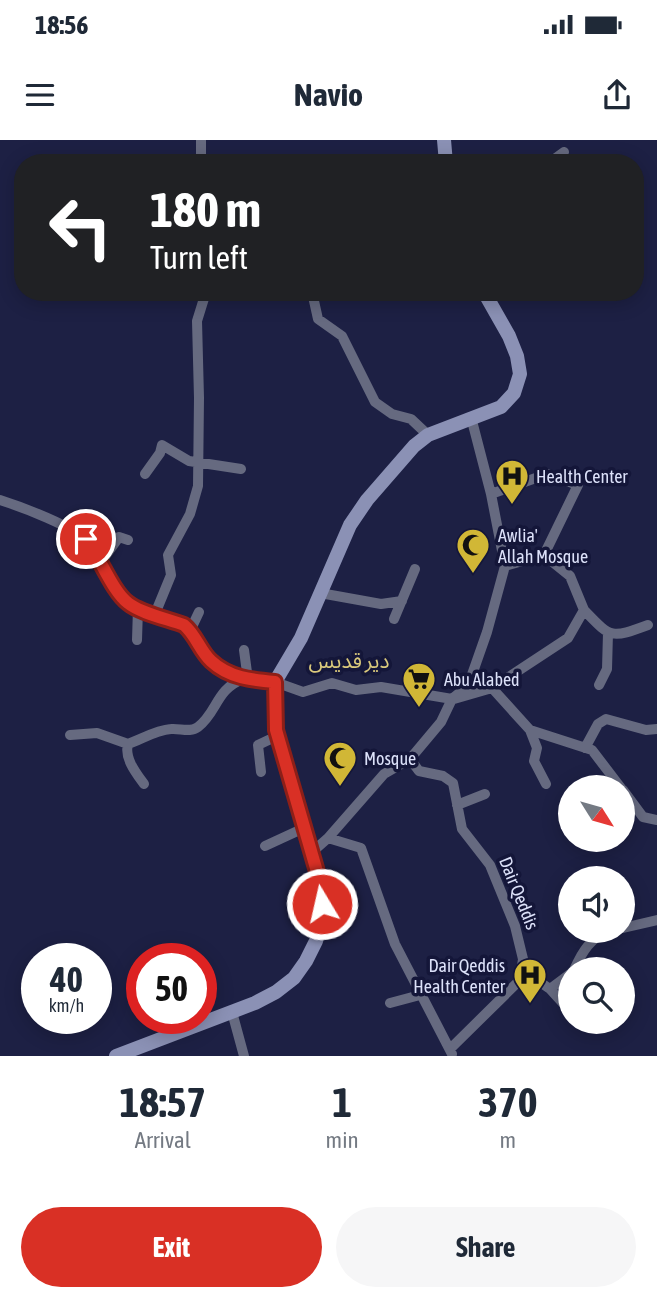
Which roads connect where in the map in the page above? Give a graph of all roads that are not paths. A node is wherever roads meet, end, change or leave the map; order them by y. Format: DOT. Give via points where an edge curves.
graph roads {
  1 [pos="564,152"];
  2 [pos="561,154"];
  3 [pos="203,301"];
  4 [pos="314,301"];
  5 [pos="489,301"];
  6 [pos="471,417"];
  7 [pos="428,435"];
  8 [pos="200,463"];
  9 [pos="241,469"];
  10 [pos="145,474"];
  11 [pos="491,494"];
  12 [pos="0,500"];
  13 [pos="128,540"];
  14 [pos="544,555"];
  15 [pos="101,562"];
  16 [pos="505,566"];
  17 [pos="415,569"];
  18 [pos="320,593"];
  19 [pos="402,601"];
  20 [pos="138,608"];
  21 [pos="584,610"];
  22 [pos="199,612"];
  23 [pos="155,614"];
  24 [pos="394,619"];
  25 [pos="648,625"];
  26 [pos="190,631"];
  27 [pos="608,633"];
  28 [pos="136,640"];
  29 [pos="244,650"];
  30 [pos="245,680"];
  31 [pos="275,682"];
  32 [pos="599,685"];
  33 [pos="492,688"];
  34 [pos="452,699"];
  35 [pos="657,729"];
  36 [pos="530,730"];
  37 [pos="70,735"];
  38 [pos="277,736"];
  39 [pos="128,744"];
  40 [pos="585,748"];
  41 [pos="410,759"];
  42 [pos="261,772"];
  43 [pos="611,775"];
  44 [pos="144,784"];
  45 [pos="546,784"];
  46 [pos="485,794"];
  47 [pos="457,805"];
  48 [pos="635,806"];
  49 [pos="657,821"];
  50 [pos="304,828"];
  51 [pos="328,838"];
  52 [pos="265,846"];
  53 [pos="311,853"];
  54 [pos="657,920"];
  55 [pos="635,925"];
  56 [pos="591,943"];
  57 [pos="580,957"];
  58 [pos="521,970"];
  59 [pos="558,983"];
  60 [pos="550,989"];
  61 [pos="420,995"];
  62 [pos="558,998"];
  63 [pos="390,1003"];
  64 [pos="232,1012"];
  65 [pos="451,1053"];
  66 [pos="116,1056"];
  67 [pos="244,1056"];
  1 -- 2 [label="street"];
  3 -- 8 [label="street" via="197,321"];
  4 -- 7 [label="street" via="318,319 342,336 375,402 392,414 411,419"];
  5 -- 6 [label="main road" via="509,336 520,374 514,393 500,407"];
  6 -- 7 [label="main road"];
  6 -- 11 [label="street"];
  7 -- 18 [label="main road" via="367,500 350,525"];
  8 -- 9 [label="street"];
  8 -- 10 [label="street" via="162,445"];
  8 -- 23 [label="street" via="195,500 168,555 171,575"];
  11 -- 14 [label="street" via="547,474 578,485"];
  11 -- 16 [label="street"];
  12 -- 15 [label="street" via="31,510 86,539"];
  13 -- 15 [label="street" via="119,537"];
  14 -- 16 [label="street"];
  14 -- 21 [label="street" via="569,576"];
  15 -- 20 [label="street" via="121,596"];
  16 -- 34 [label="street" via="468,686"];
  17 -- 19 [label="street"];
  18 -- 19 [label="street" via="382,604"];
  18 -- 31 [label="main road"];
  19 -- 24 [label="street"];
  20 -- 23 [label="street"];
  20 -- 28 [label="street"];
  21 -- 27 [label="street"];
  21 -- 33 [label="street" via="568,638"];
  22 -- 26 [label="street"];
  23 -- 26 [label="street"];
  25 -- 27 [label="street"];
  26 -- 30 [label="street" via="211,661"];
  27 -- 32 [label="street" via="607,669"];
  29 -- 30 [label="street"];
  30 -- 31 [label="street"];
  30 -- 39 [label="street" via="226,689 192,730 163,730"];
  31 -- 34 [label="street" via="303,692 332,683 356,690 381,687"];
  31 -- 38 [label="main road"];
  33 -- 34 [label="street"];
  33 -- 36 [label="street"];
  34 -- 41 [label="street" via="441,722"];
  35 -- 40 [label="street" via="606,719 598,723"];
  36 -- 40 [label="street"];
  36 -- 45 [label="street" via="537,748 534,761"];
  37 -- 39 [label="street" via="97,733"];
  38 -- 42 [label="street" via="258,745"];
  38 -- 50 [label="main road"];
  39 -- 44 [label="street" via="132,767"];
  40 -- 43 [label="street" via="592,750"];
  41 -- 47 [label="street, Dair Qeddis" via="419,771 453,783"];
  41 -- 51 [label="street" via="384,774"];
  46 -- 47 [label="street"];
  47 -- 58 [label="street, Dair Qeddis" via="462,830 490,865 515,926"];
  48 -- 49 [label="street" via="643,817"];
  50 -- 52 [label="street"];
  50 -- 53 [label="main road"];
  51 -- 53 [label="street"];
  51 -- 61 [label="street" via="361,848 395,944"];
  53 -- 64 [label="main road" via="322,904 316,941 294,978 276,992"];
  54 -- 55 [label="street"];
  56 -- 57 [label="street"];
  58 -- 60 [label="street"];
  58 -- 65 [label="street" via="520,980"];
  59 -- 60 [label="street"];
  60 -- 62 [label="street"];
  61 -- 63 [label="street"];
  61 -- 65 [label="street"];
  64 -- 66 [label="main road"];
  64 -- 67 [label="street"];
}
